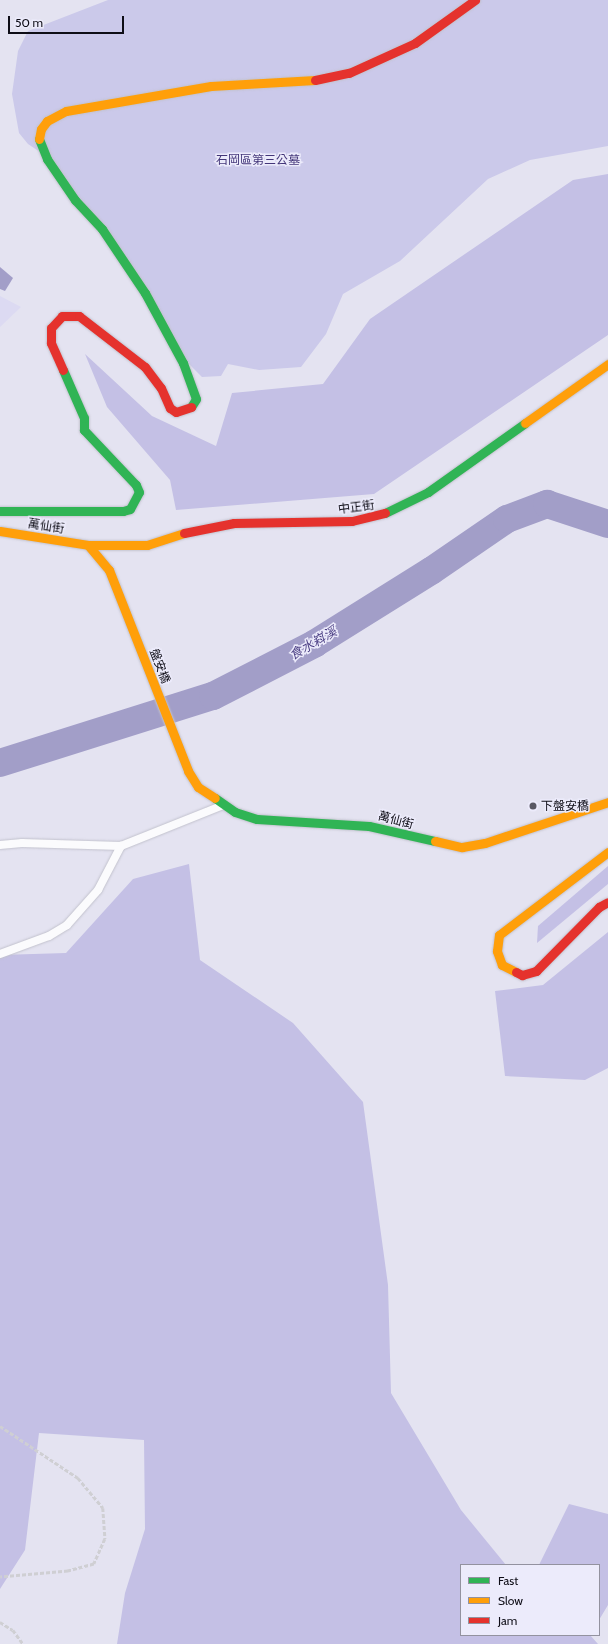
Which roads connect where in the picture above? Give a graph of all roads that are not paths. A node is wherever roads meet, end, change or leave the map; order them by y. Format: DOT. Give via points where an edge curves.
graph roads {
  1 [pos="475,0"];
  2 [pos="608,364"];
  3 [pos="0,511"];
  4 [pos="0,531"];
  5 [pos="88,545"];
  6 [pos="188,771"];
  7 [pos="608,802"];
  8 [pos="222,805"];
  9 [pos="0,846"];
  10 [pos="121,846"];
  11 [pos="608,852"];
  12 [pos="608,902"];
  13 [pos="0,954"];
  1 -- 3 [label="street" via="415,43 349,73 312,80 211,86 66,111 47,121 41,129 40,140 47,159 75,200 102,229 145,294 183,363 196,399 189,410 176,412 170,408 161,388 145,367 78,316 62,316 51,328 51,343 84,418 84,430 136,485 139,492 130,510 123,511"];
  2 -- 5 [label="street, 中正街" via="428,492 378,517 352,521 234,523 193,530 146,545"];
  4 -- 5 [label="street, 萬仙街"];
  5 -- 6 [label="street, 盤安橋" via="109,570"];
  6 -- 8 [label="street, 萬仙街" via="198,787"];
  7 -- 8 [label="street, 萬仙街" via="485,843 462,847 369,826 257,819"];
  8 -- 10 [label="lane"];
  9 -- 10 [label="lane" via="22,843"];
  10 -- 13 [label="lane" via="98,890 67,925 49,936"];
  11 -- 12 [label="street" via="499,935 497,951 502,965 522,975 536,971 599,907"];
}
